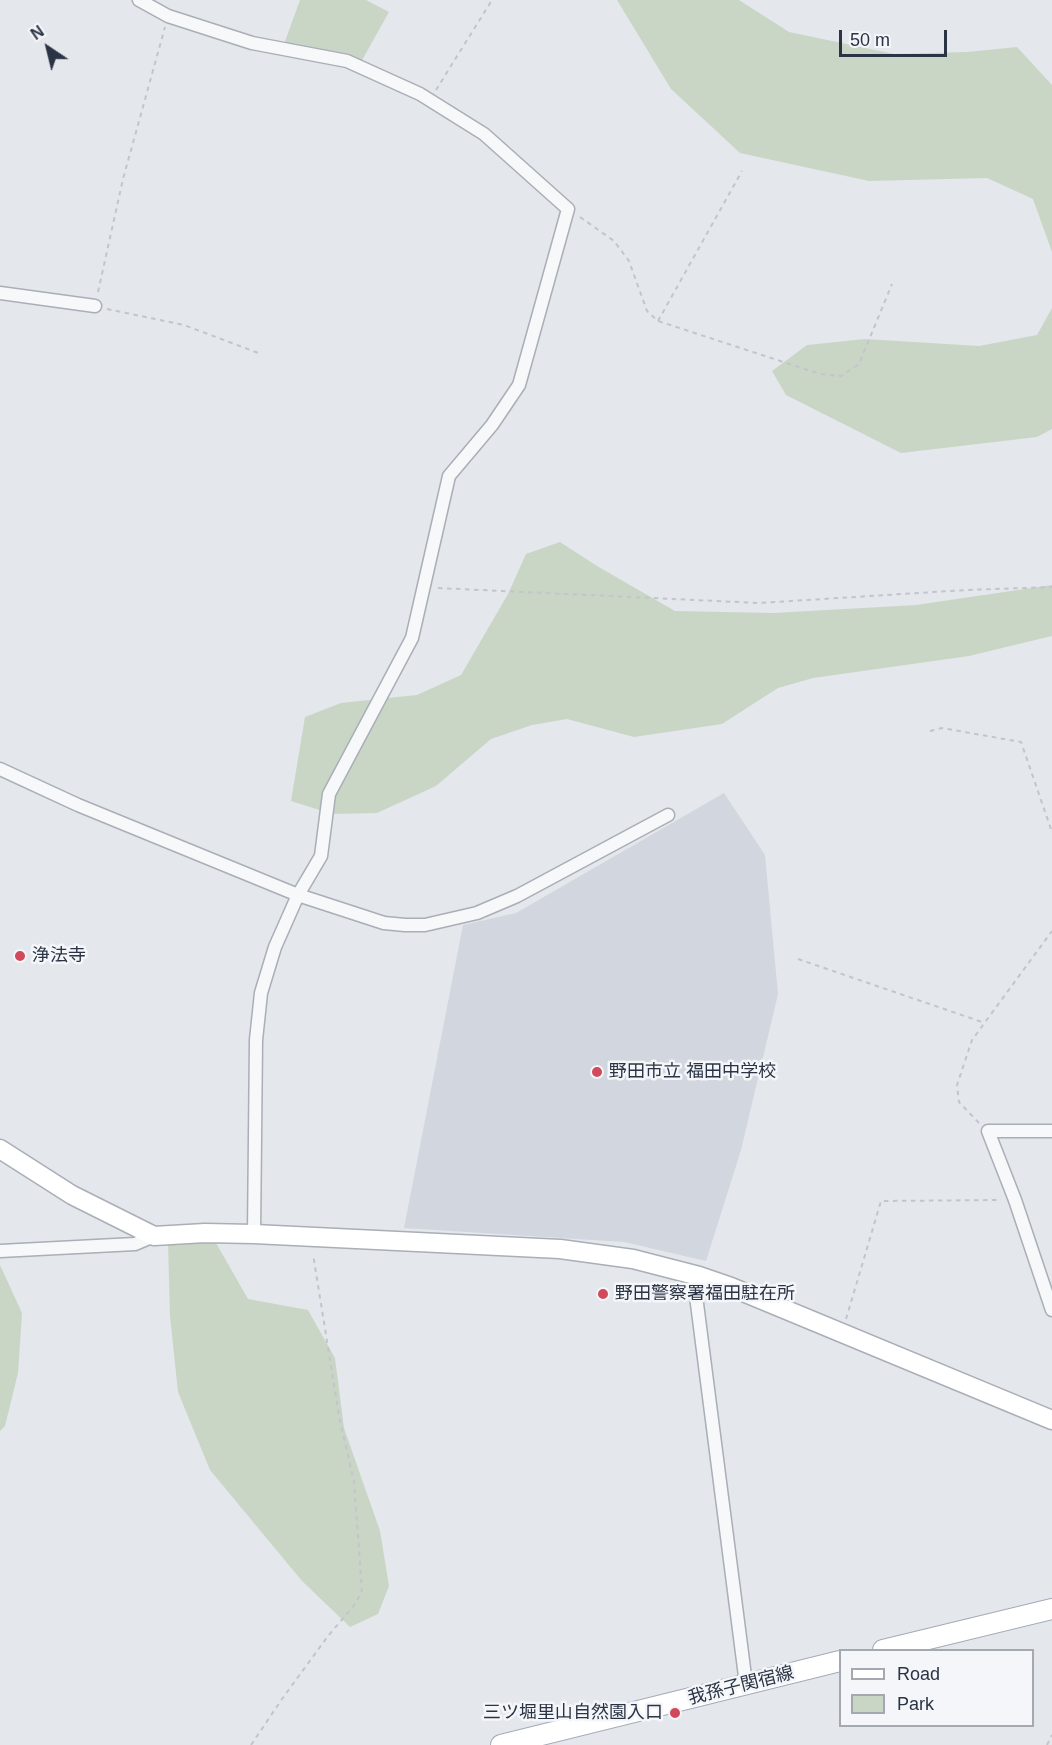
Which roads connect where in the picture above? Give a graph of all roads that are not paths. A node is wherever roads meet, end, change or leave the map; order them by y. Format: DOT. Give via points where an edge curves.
graph roads {
  1 [pos="139,0"];
  2 [pos="0,293"];
  3 [pos="95,306"];
  4 [pos="0,769"];
  5 [pos="668,815"];
  6 [pos="298,895"];
  7 [pos="1052,1131"];
  8 [pos="0,1149"];
  9 [pos="254,1234"];
  10 [pos="154,1236"];
  11 [pos="0,1251"];
  12 [pos="699,1276"];
  13 [pos="1052,1310"];
  14 [pos="1052,1420"];
  15 [pos="1052,1609"];
  16 [pos="887,1649"];
  17 [pos="839,1661"];
  18 [pos="746,1684"];
  19 [pos="501,1745"];
  1 -- 6 [label="street" via="168,16 252,43 347,61 429,100 484,134 568,209 519,385 449,476 412,638 329,794 321,856"];
  2 -- 3 [label="street"];
  4 -- 6 [label="street"];
  5 -- 6 [label="street" via="517,896 450,921 425,925 384,923"];
  6 -- 9 [label="street" via="274,946 261,993 256,1040"];
  7 -- 13 [label="street" via="988,1131 1016,1200"];
  8 -- 10 [label="street" via="72,1196"];
  9 -- 10 [label="street"];
  9 -- 12 [label="street" via="560,1249 633,1258"];
  10 -- 11 [label="street" via="135,1244"];
  12 -- 14 [label="street"];
  12 -- 18 [label="street" via="696,1296"];
  15 -- 16 [label="main road"];
  17 -- 18 [label="main road, 我孫子関宿線"];
  18 -- 19 [label="main road, 我孫子関宿線"];
}
